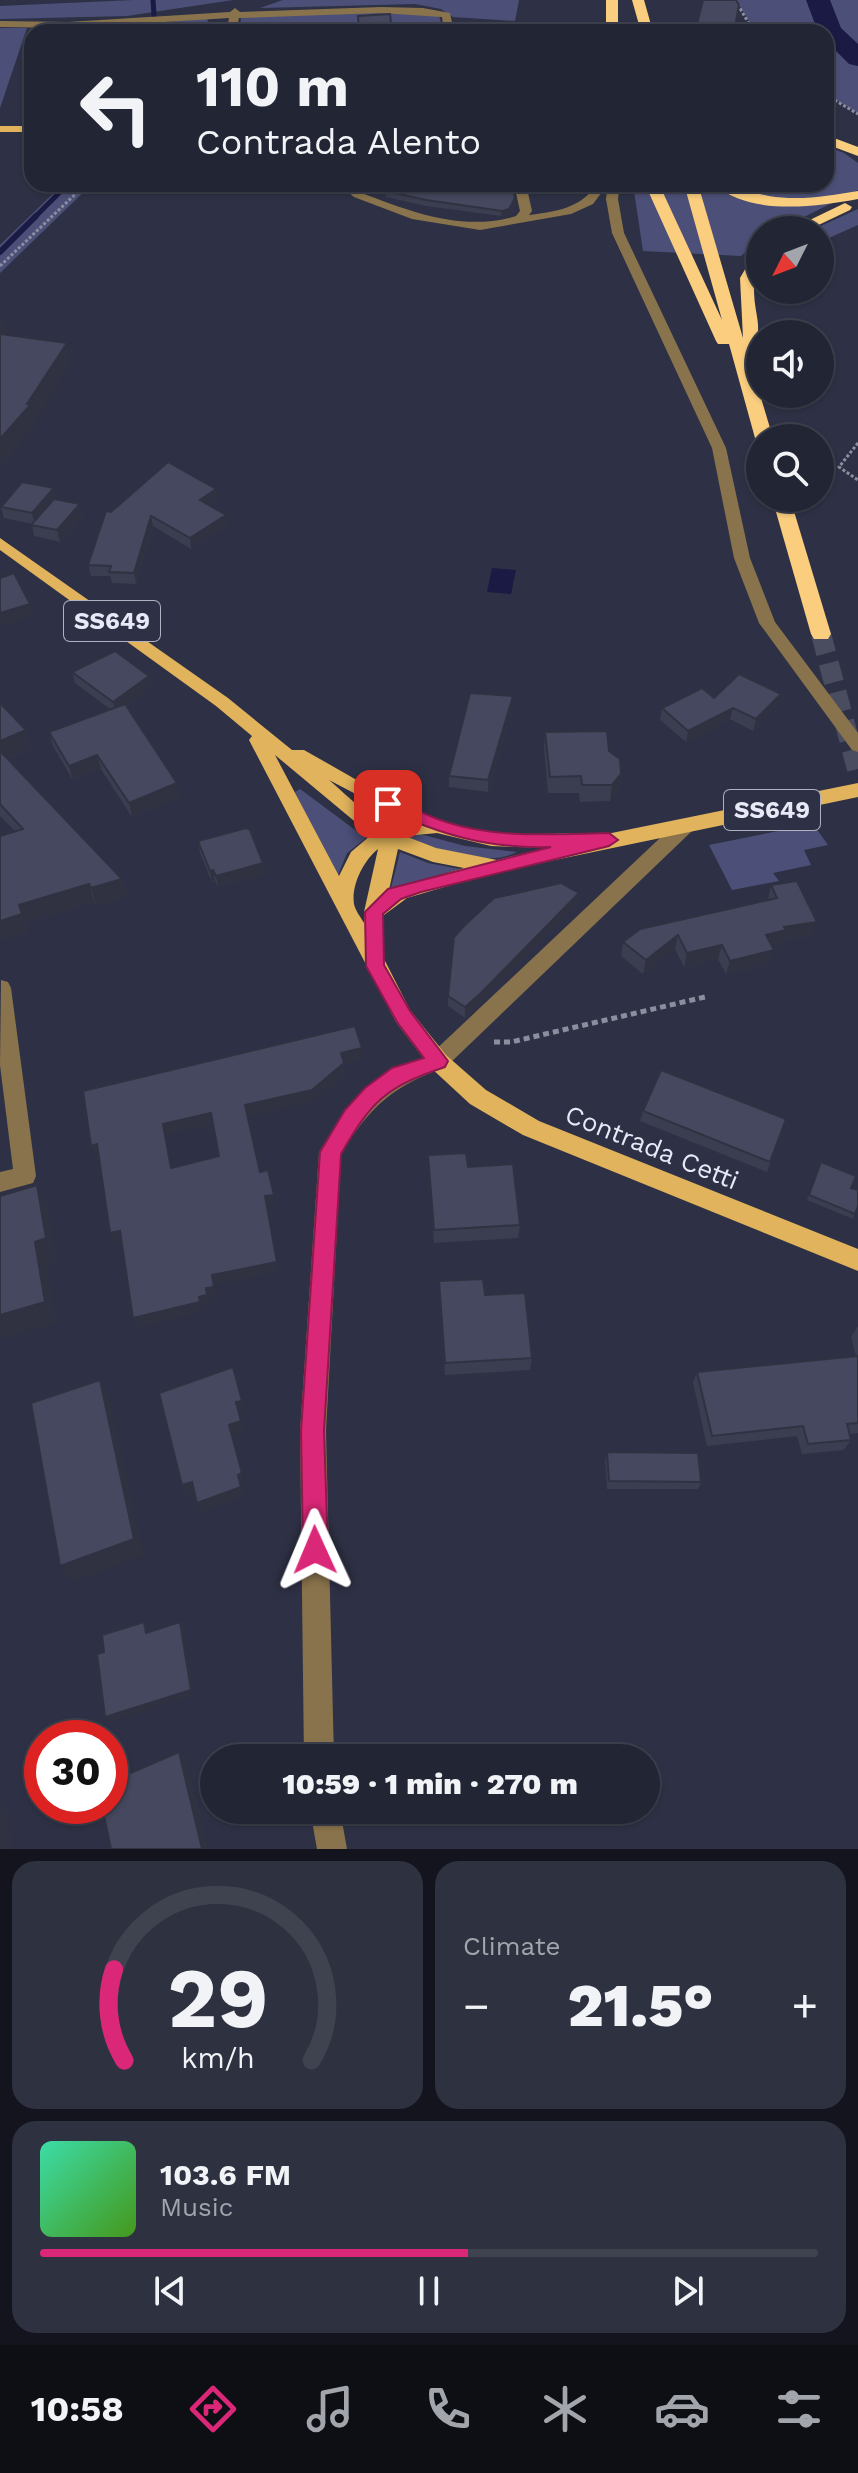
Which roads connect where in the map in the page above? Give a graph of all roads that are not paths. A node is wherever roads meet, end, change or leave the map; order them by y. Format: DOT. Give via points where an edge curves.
graph roads {
  1 [pos="612,0"];
  2 [pos="638,0"];
  3 [pos="240,10"];
  4 [pos="0,24"];
  5 [pos="132,24"];
  6 [pos="234,24"];
  7 [pos="448,24"];
  8 [pos="612,24"];
  9 [pos="645,24"];
  10 [pos="24,25"];
  11 [pos="0,129"];
  12 [pos="24,129"];
  13 [pos="834,142"];
  14 [pos="858,152"];
  15 [pos="354,192"];
  16 [pos="522,192"];
  17 [pos="598,192"];
  18 [pos="613,192"];
  19 [pos="656,192"];
  20 [pos="693,192"];
  21 [pos="739,192"];
  22 [pos="858,197"];
  23 [pos="822,216"];
  24 [pos="520,219"];
  25 [pos="748,304"];
  26 [pos="741,358"];
  27 [pos="760,424"];
  28 [pos="785,512"];
  29 [pos="0,543"];
  30 [pos="821,634"];
  31 [pos="252,729"];
  32 [pos="858,746"];
  33 [pos="858,790"];
  34 [pos="368,793"];
  35 [pos="685,826"];
  36 [pos="440,827"];
  37 [pos="385,836"];
  38 [pos="609,840"];
  39 [pos="497,867"];
  40 [pos="344,906"];
  41 [pos="374,912"];
  42 [pos="375,966"];
  43 [pos="1,988"];
  44 [pos="438,1061"];
  45 [pos="0,1182"];
  46 [pos="858,1260"];
  47 [pos="319,1744"];
  48 [pos="328,1824"];
  49 [pos="332,1849"];
  1 -- 8 [label="highway"];
  2 -- 9 [label="highway"];
  3 -- 5 [label="street"];
  3 -- 6 [label="street"];
  3 -- 7 [label="street" via="420,6 447,15"];
  4 -- 10 [label="street"];
  11 -- 12 [label="main road"];
  13 -- 14 [label="highway"];
  15 -- 24 [label="street" via="389,208 452,224 496,226"];
  16 -- 24 [label="street" via="526,211"];
  17 -- 24 [label="street" via="576,207"];
  18 -- 32 [label="street" via="618,233 719,448 742,558 767,623"];
  19 -- 26 [label="highway" via="719,337"];
  20 -- 26 [label="highway"];
  21 -- 22 [label="highway" via="782,203"];
  22 -- 23 [label="highway"];
  25 -- 26 [label="highway" via="751,336"];
  26 -- 27 [label="highway"];
  28 -- 30 [label="highway"];
  29 -- 31 [label="main road, SS649" via="129,633"];
  31 -- 34 [label="main road, SS649"];
  31 -- 37 [label="main road, SS649"];
  31 -- 40 [label="main road, Contrada Cetti"];
  33 -- 35 [label="main road, SS649"];
  34 -- 36 [label="main road, SS649"];
  34 -- 37 [label="main road"];
  35 -- 38 [label="main road, SS649"];
  35 -- 44 [label="street"];
  36 -- 37 [label="main road, SS649" via="410,827"];
  36 -- 38 [label="main road, SS649" via="496,840"];
  37 -- 39 [label="main road, SS649" via="443,858"];
  37 -- 40 [label="main road" via="356,861"];
  37 -- 41 [label="main road" via="389,854"];
  38 -- 39 [label="main road, SS649"];
  39 -- 41 [label="main road" via="401,892"];
  40 -- 42 [label="main road, Contrada Cetti"];
  41 -- 42 [label="main road"];
  42 -- 44 [label="main road, Contrada Cetti" via="403,1016"];
  43 -- 45 [label="street" via="25,1176"];
  44 -- 46 [label="main road, Contrada Cetti" via="501,1112"];
  44 -- 47 [label="street" via="399,1074 372,1094 330,1152 313,1431"];
  48 -- 49 [label="street"];
}
